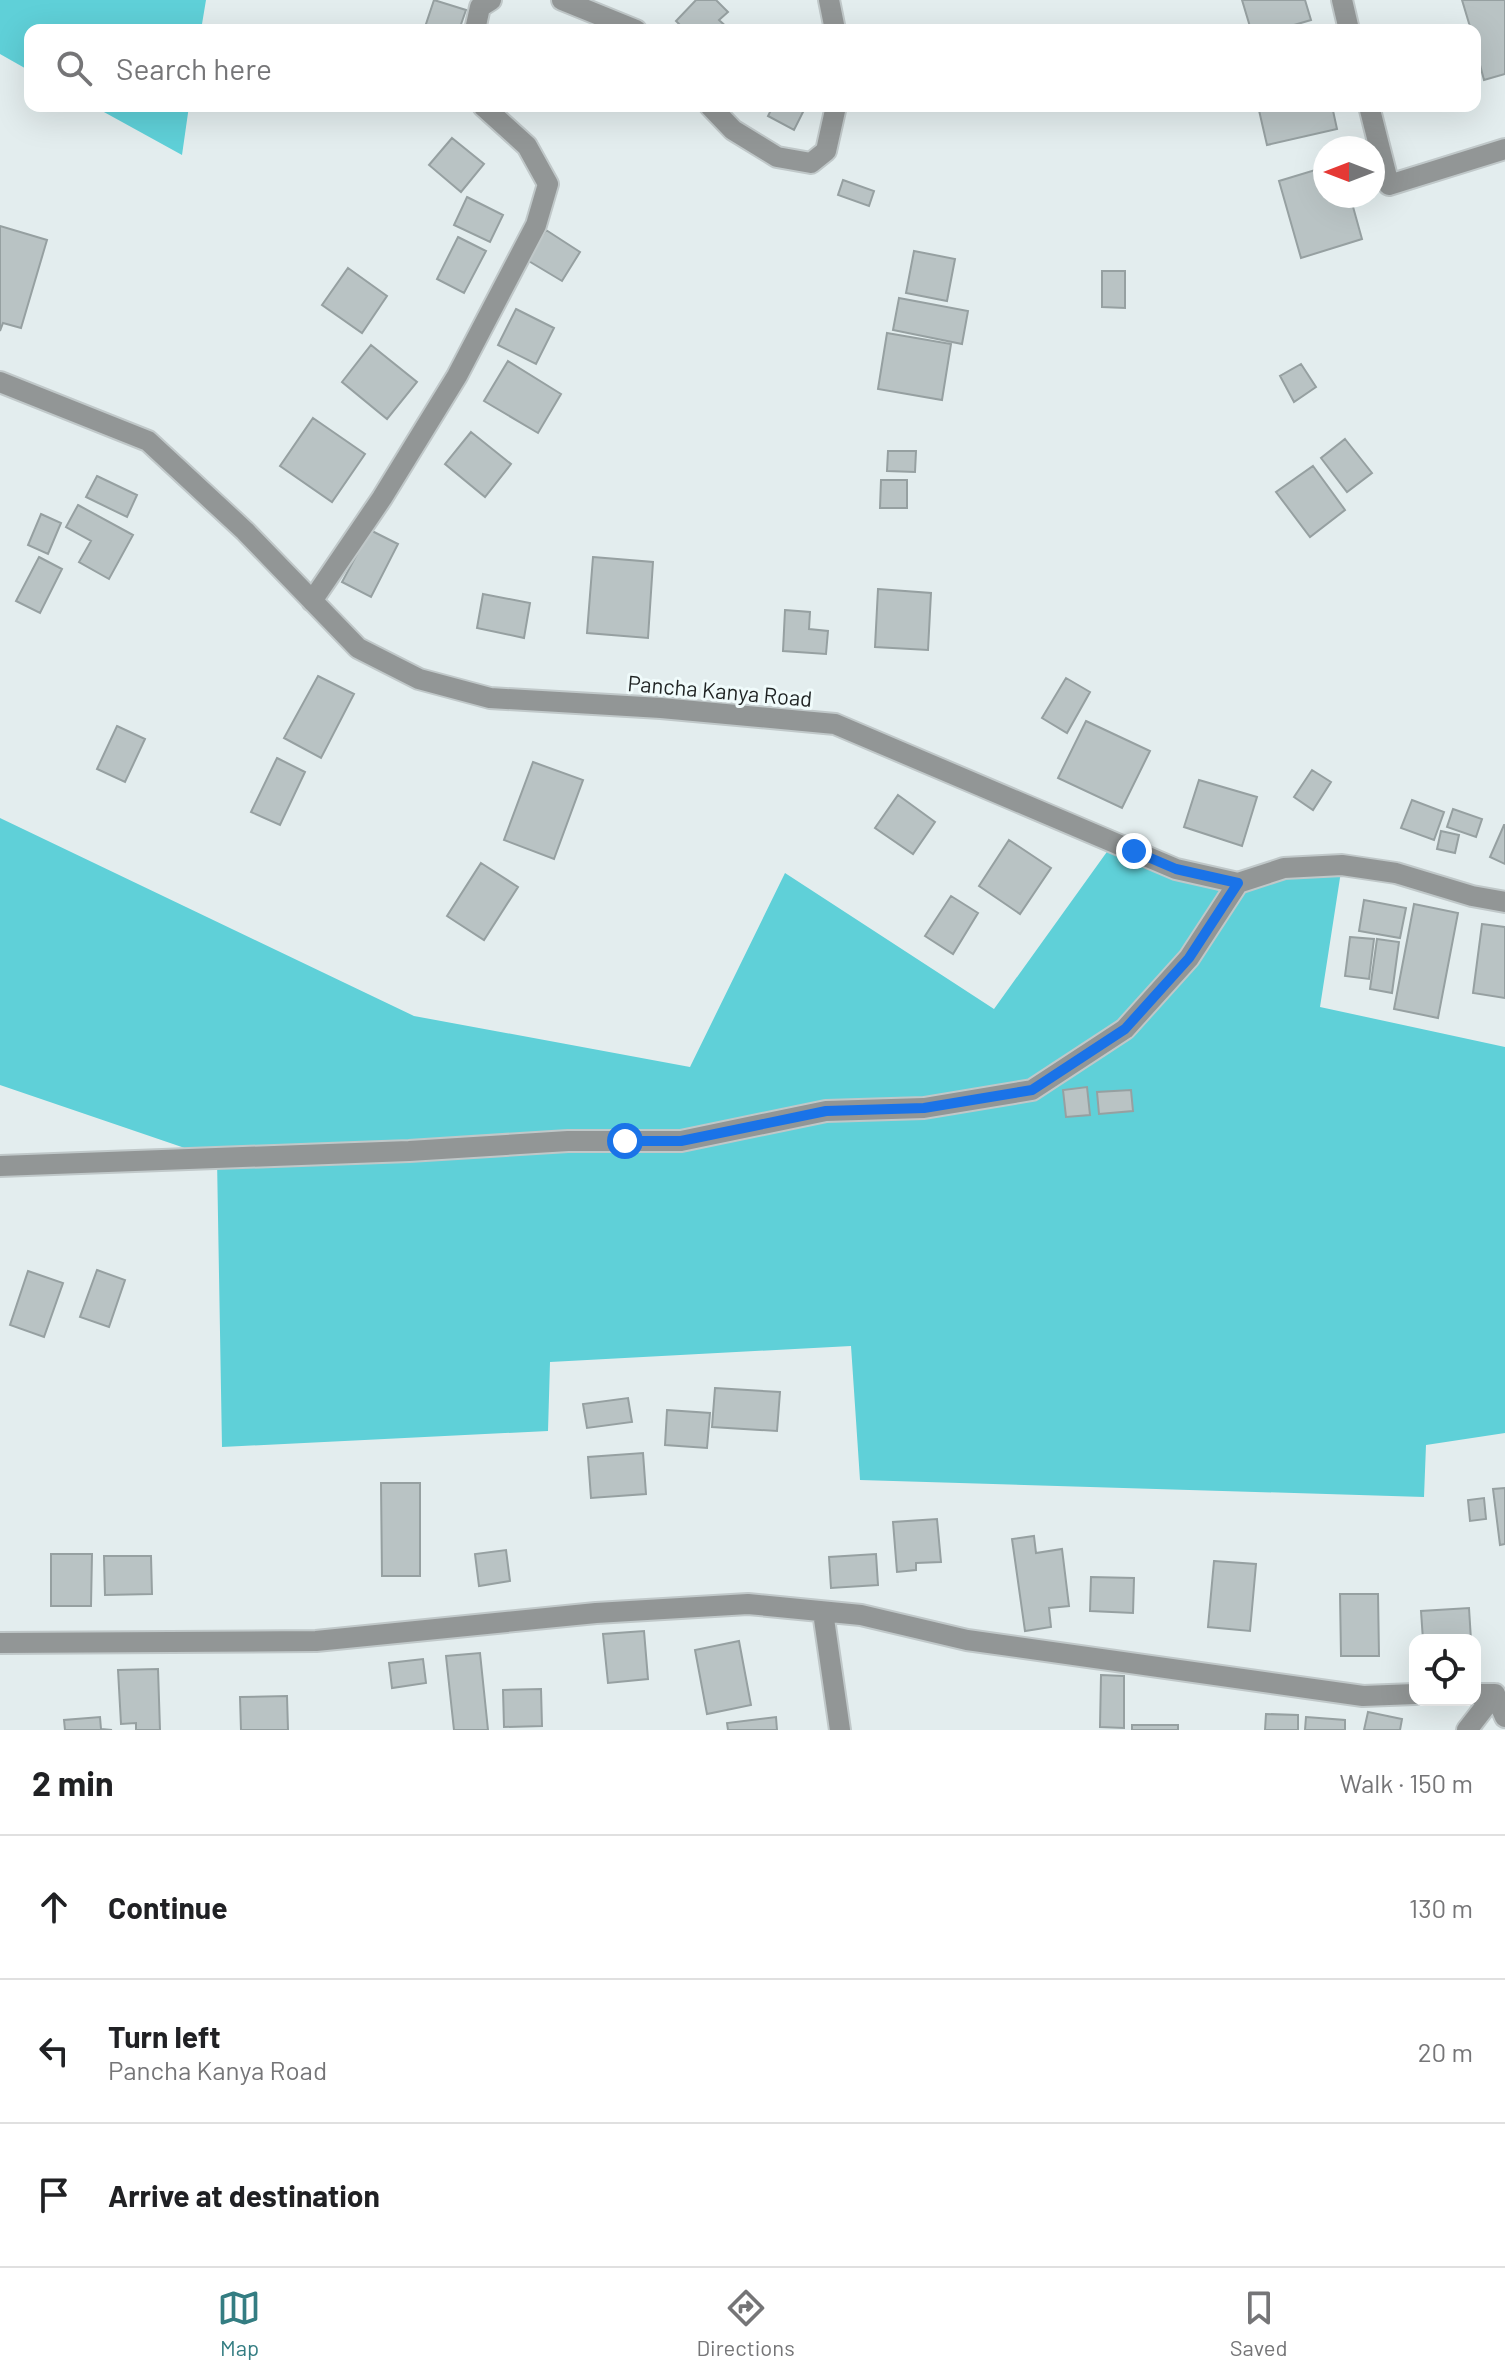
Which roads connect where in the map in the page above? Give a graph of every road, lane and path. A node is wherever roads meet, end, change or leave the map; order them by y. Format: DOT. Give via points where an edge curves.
graph roads {
  1 [pos="491,0"];
  2 [pos="562,0"];
  3 [pos="829,0"];
  4 [pos="1342,0"];
  5 [pos="476,24"];
  6 [pos="621,24"];
  7 [pos="834,24"];
  8 [pos="1348,24"];
  9 [pos="490,112"];
  10 [pos="716,112"];
  11 [pos="835,112"];
  12 [pos="1371,112"];
  13 [pos="1505,149"];
  14 [pos="0,382"];
  15 [pos="312,601"];
  16 [pos="1238,883"];
  17 [pos="1505,902"];
  18 [pos="0,1166"];
  19 [pos="823,1612"];
  20 [pos="0,1643"];
  21 [pos="1409,1694"];
  22 [pos="1485,1694"];
  23 [pos="1505,1717"];
  24 [pos="840,1730"];
  25 [pos="1467,1730"];
  1 -- 5 [label="street" via="480,7"];
  2 -- 6 [label="street"];
  3 -- 7 [label="street"];
  4 -- 8 [label="street"];
  9 -- 15 [label="street" via="527,146 548,184 536,225 457,376"];
  10 -- 11 [label="street" via="733,130 777,157 811,163 826,151"];
  12 -- 13 [label="street" via="1389,185"];
  14 -- 15 [label="street, Pancha Kanya Road" via="148,441"];
  15 -- 16 [label="street, Pancha Kanya Road" via="358,648 419,679 490,698 835,724 1176,869"];
  16 -- 17 [label="street" via="1284,868 1342,865 1396,873"];
  16 -- 18 [label="street" via="1189,958 1125,1029 1032,1090 924,1108 826,1111 681,1141 568,1141"];
  19 -- 20 [label="street" via="748,1604 596,1613 316,1641"];
  19 -- 21 [label="street" via="1152,1667 1363,1696"];
  19 -- 24 [label="street"];
  22 -- 23 [label="street"];
  22 -- 25 [label="street"];
}
